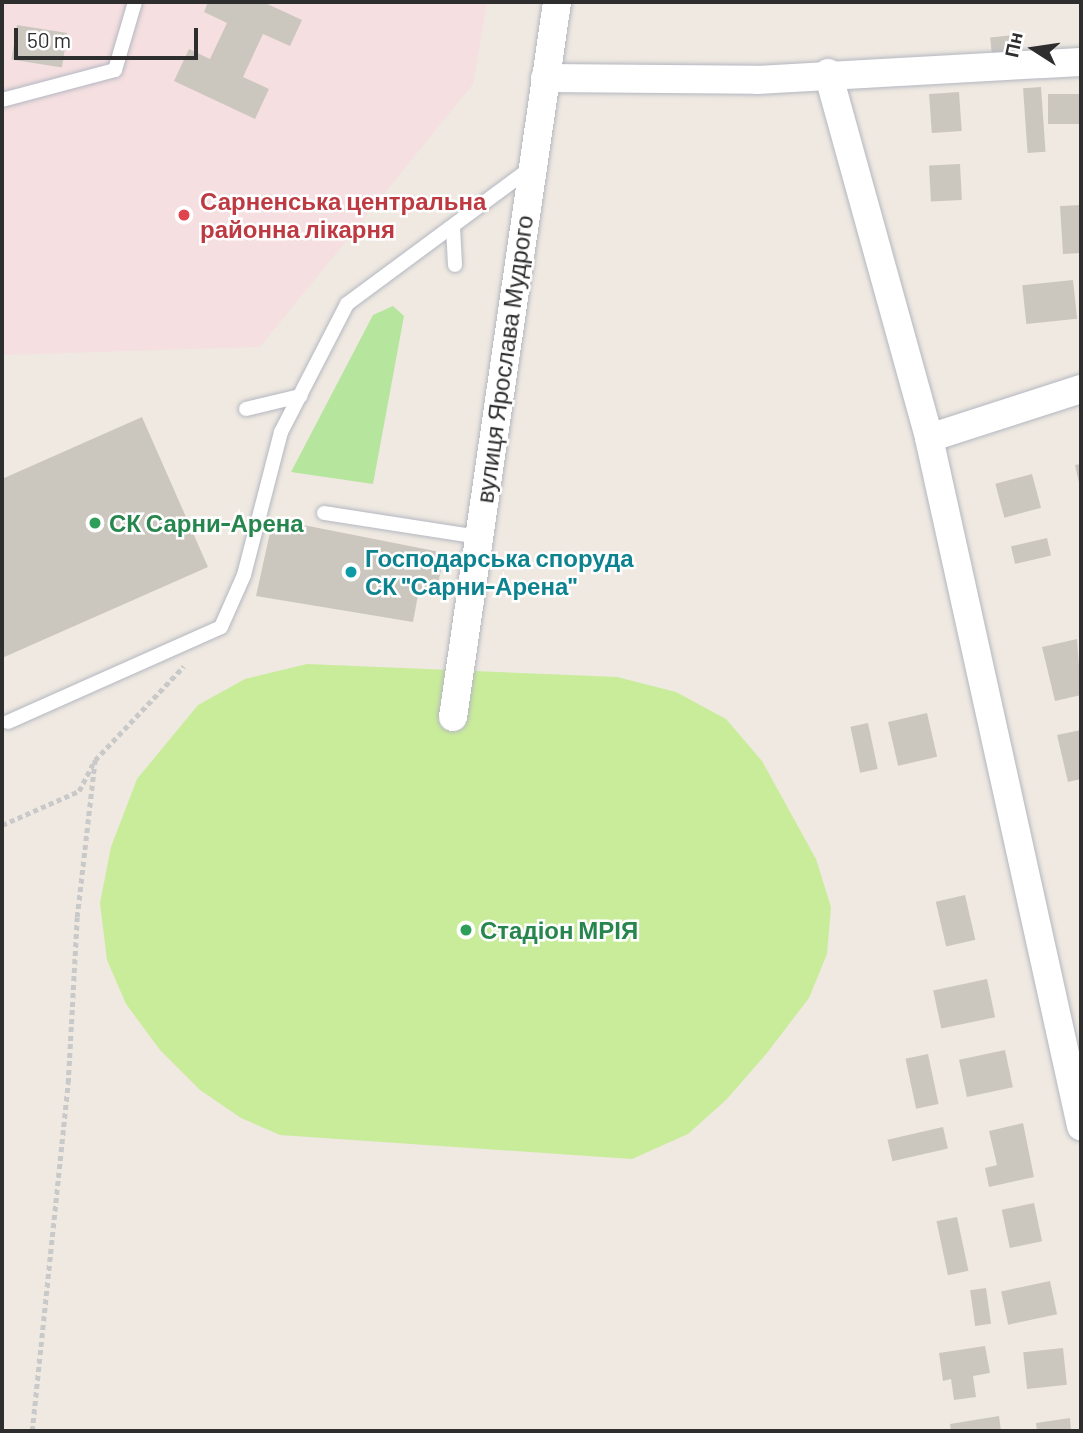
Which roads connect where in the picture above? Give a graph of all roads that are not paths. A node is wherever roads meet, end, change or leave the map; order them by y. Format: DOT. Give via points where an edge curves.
graph roads {
  1 [pos="135,2"];
  2 [pos="556,2"];
  3 [pos="1081,62"];
  4 [pos="828,73"];
  5 [pos="545,78"];
  6 [pos="2,100"];
  7 [pos="532,168"];
  8 [pos="453,226"];
  9 [pos="455,265"];
  10 [pos="1081,388"];
  11 [pos="300,396"];
  12 [pos="246,409"];
  13 [pos="929,438"];
  14 [pos="324,513"];
  15 [pos="479,537"];
  16 [pos="453,717"];
  17 [pos="8,722"];
  18 [pos="1081,1126"];
  1 -- 6 [label="lane" via="115,70"];
  2 -- 5 [label="street, вулиця Ярослава Мудрого"];
  3 -- 4 [label="street"];
  4 -- 5 [label="street" via="757,80"];
  4 -- 13 [label="street"];
  5 -- 7 [label="street, вулиця Ярослава Мудрого"];
  7 -- 8 [label="lane"];
  7 -- 15 [label="street, вулиця Ярослава Мудрого"];
  8 -- 9 [label="lane"];
  8 -- 11 [label="lane" via="347,304"];
  10 -- 13 [label="street"];
  11 -- 12 [label="lane"];
  11 -- 17 [label="lane" via="281,432 244,575 221,627"];
  13 -- 18 [label="street"];
  14 -- 15 [label="lane"];
  15 -- 16 [label="street, вулиця Ярослава Мудрого"];
}
